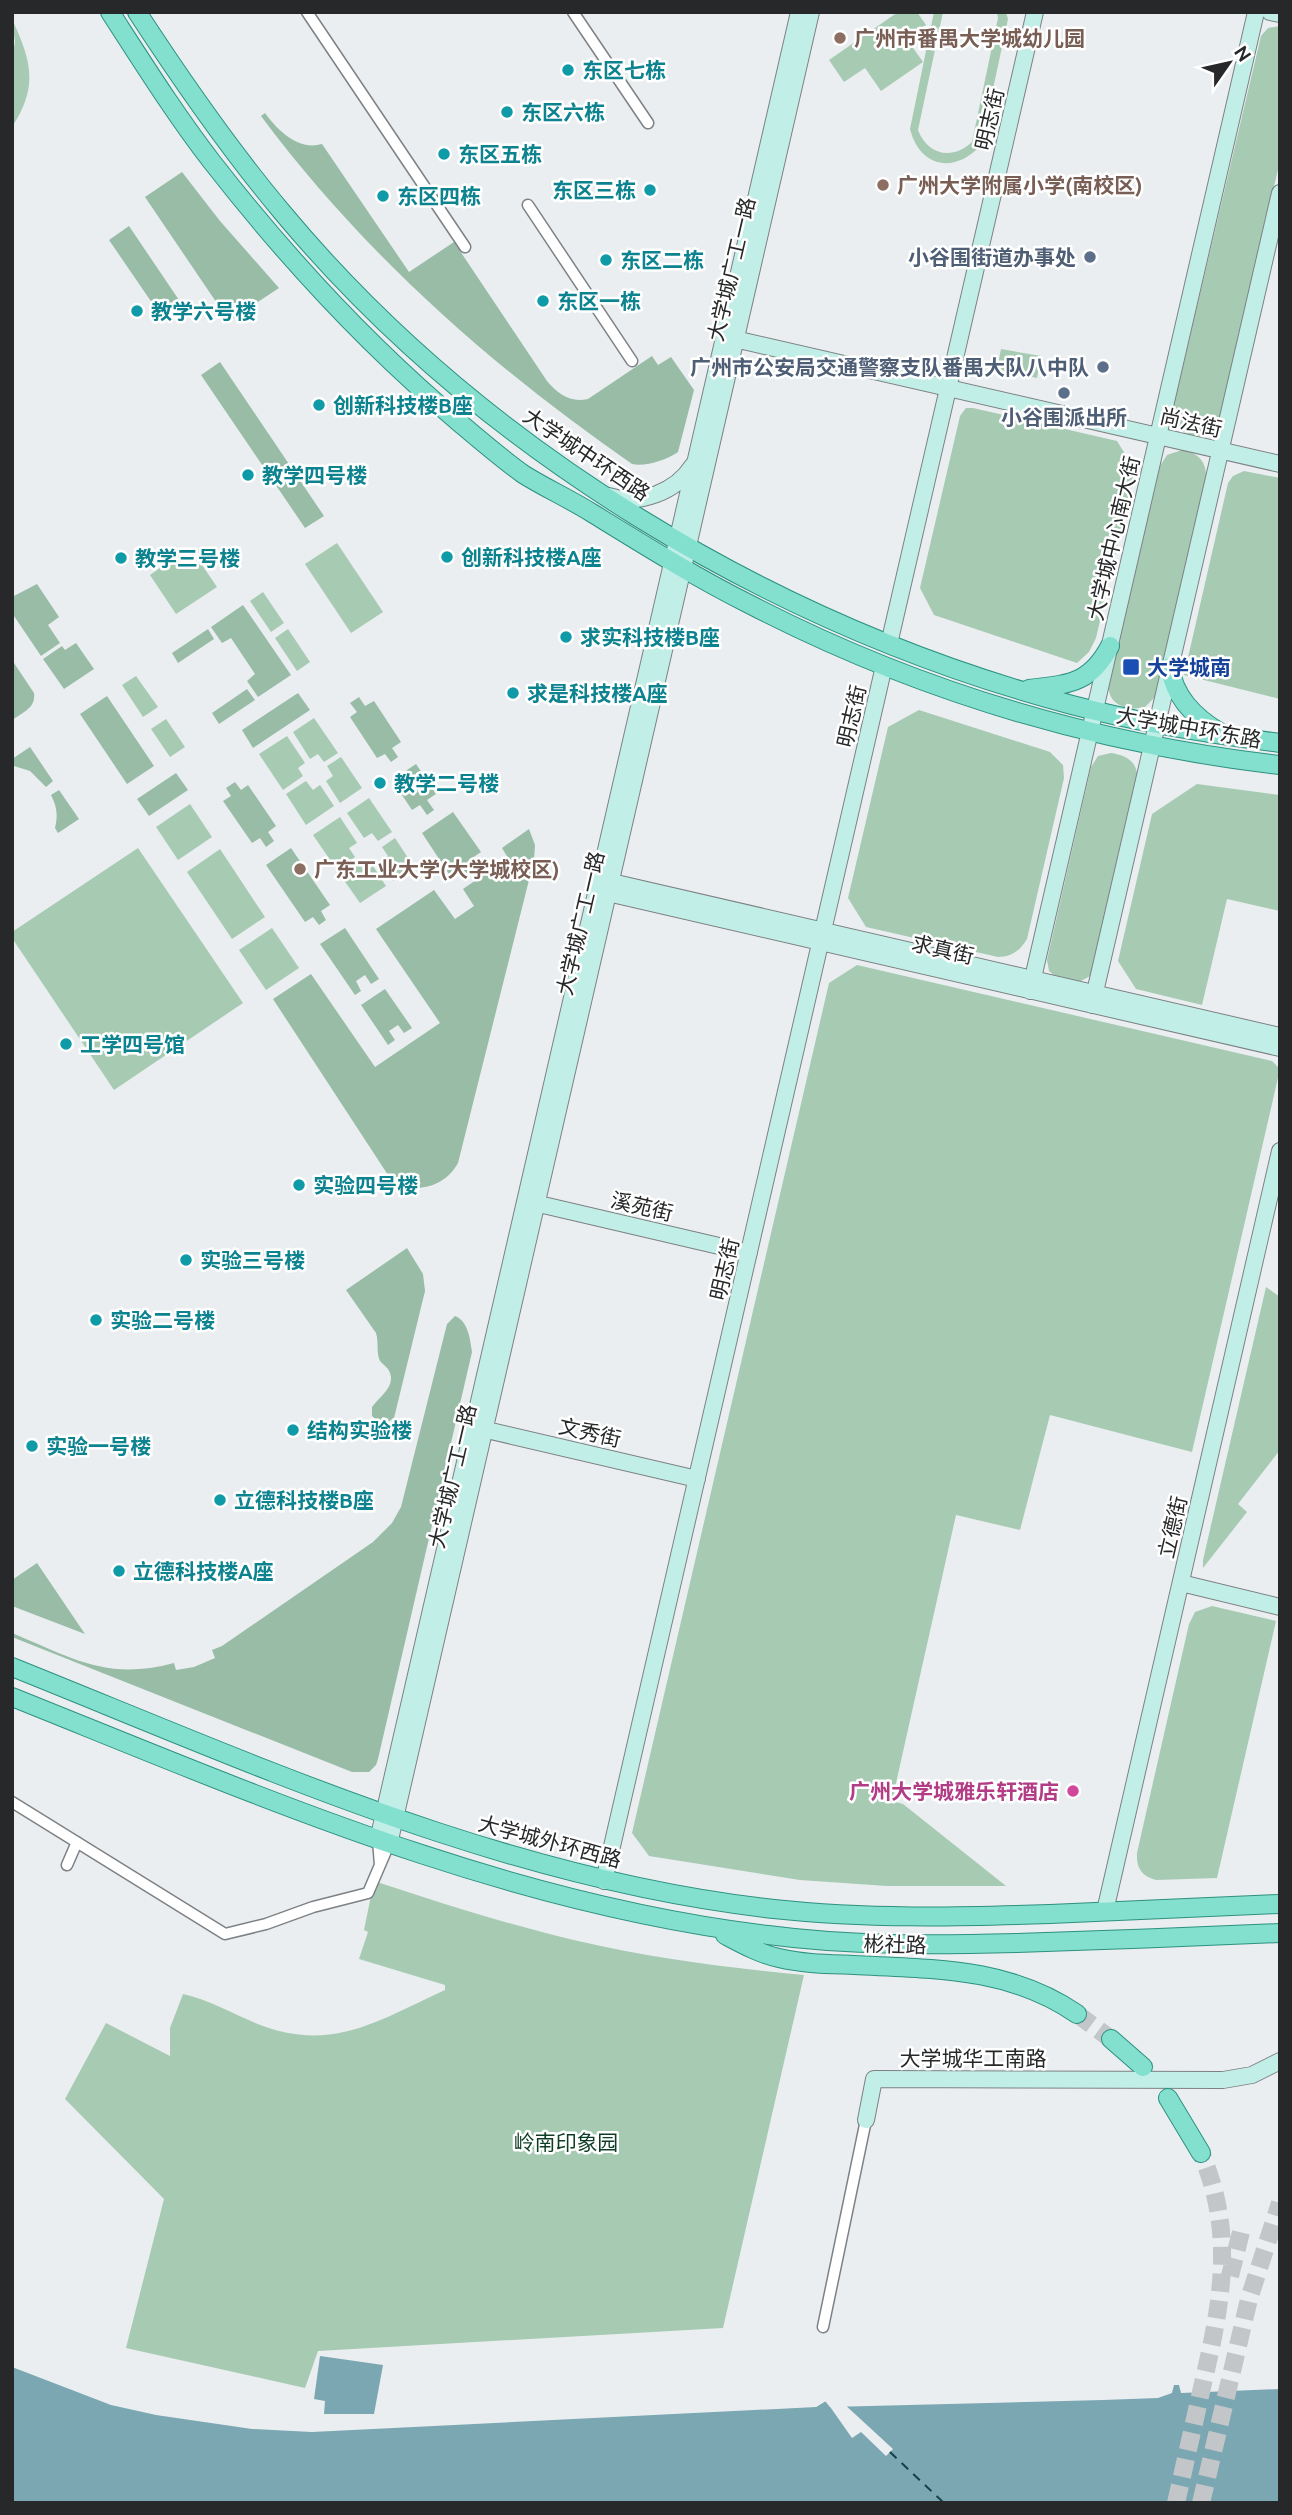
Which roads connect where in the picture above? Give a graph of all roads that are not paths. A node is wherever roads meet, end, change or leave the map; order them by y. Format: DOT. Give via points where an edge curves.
graph roads {
  1 [pos="110,12"];
  2 [pos="137,12"];
  3 [pos="307,12"];
  4 [pos="573,12"];
  5 [pos="799,12"];
  6 [pos="811,12"];
  7 [pos="1035,12"];
  8 [pos="1256,12"];
  9 [pos="1270,12"];
  10 [pos="1280,14"];
  11 [pos="648,123"];
  12 [pos="1280,193"];
  13 [pos="528,205"];
  14 [pos="465,247"];
  15 [pos="730,338"];
  16 [pos="632,361"];
  17 [pos="948,388"];
  18 [pos="1158,436"];
  19 [pos="1220,450"];
  20 [pos="696,460"];
  21 [pos="1280,464"];
  22 [pos="606,495"];
  23 [pos="683,543"];
  24 [pos="678,566"];
  25 [pos="889,644"];
  26 [pos="1110,646"];
  27 [pos="884,666"];
  28 [pos="1170,667"];
  29 [pos="1020,690"];
  30 [pos="1095,710"];
  31 [pos="1157,724"];
  32 [pos="1090,732"];
  33 [pos="1227,736"];
  34 [pos="1280,743"];
  35 [pos="1152,746"];
  36 [pos="1280,765"];
  37 [pos="604,886"];
  38 [pos="822,936"];
  39 [pos="1031,985"];
  40 [pos="1093,999"];
  41 [pos="1280,1036"];
  42 [pos="1280,1048"];
  43 [pos="1280,1151"];
  44 [pos="531,1202"];
  45 [pos="749,1253"];
  46 [pos="479,1428"];
  47 [pos="697,1479"];
  48 [pos="1181,1583"];
  49 [pos="1280,1607"];
  50 [pos="12,1667"];
  51 [pos="12,1697"];
  52 [pos="12,1802"];
  53 [pos="389,1816"];
  54 [pos="458,1839"];
  55 [pos="77,1842"];
  56 [pos="383,1842"];
  57 [pos="450,1864"];
  58 [pos="66,1865"];
  59 [pos="604,1881"];
  60 [pos="1280,1904"];
  61 [pos="1105,1911"];
  62 [pos="709,1927"];
  63 [pos="1280,1933"];
  64 [pos="1077,2014"];
  65 [pos="1111,2039"];
  66 [pos="1280,2061"];
  67 [pos="1143,2067"];
  68 [pos="1168,2098"];
  69 [pos="866,2120"];
  70 [pos="1201,2153"];
  71 [pos="822,2327"];
  1 -- 24 [label="main road" via="226,179 339,310 464,427 524,474"];
  2 -- 22 [label="main road, 大学城中环西路" via="244,165 319,254 456,387"];
  3 -- 14 [label="street"];
  4 -- 11 [label="street"];
  5 -- 15 [label="street, 大学城广工一路"];
  6 -- 15 [label="street, 大学城广工一路"];
  7 -- 17 [label="street, 明志街"];
  8 -- 18 [label="street, 大学城中心南大街"];
  9 -- 10 [label="street"];
  12 -- 19 [label="street"];
  13 -- 16 [label="street"];
  15 -- 17 [label="street, 尚法街"];
  15 -- 20 [label="street, 大学城广工一路"];
  15 -- 23 [label="street, 大学城广工一路"];
  17 -- 18 [label="street, 尚法街"];
  17 -- 25 [label="street, 明志街"];
  18 -- 19 [label="street, 尚法街"];
  18 -- 26 [label="street, 大学城中心南大街"];
  19 -- 21 [label="street, 尚法街"];
  19 -- 28 [label="street"];
  20 -- 22 [label="street" via="682,478 659,493 629,501"];
  20 -- 23 [label="street, 大学城广工一路"];
  22 -- 23 [label="main road, 大学城中环西路"];
  23 -- 24 [label="street, 大学城广工一路"];
  23 -- 25 [label="main road, 大学城中环西路" via="784,597"];
  24 -- 27 [label="main road"];
  24 -- 37 [label="street, 大学城广工一路"];
  25 -- 29 [label="main road, 大学城中环西路"];
  26 -- 29 [label="main road" via="1097,667 1081,679"];
  26 -- 30 [label="street, 大学城中心南大街"];
  27 -- 32 [label="main road" via="980,701"];
  27 -- 38 [label="street, 明志街"];
  28 -- 31 [label="street"];
  28 -- 33 [label="main road" via="1177,692 1187,706"];
  29 -- 30 [label="main road, 大学城中环西路"];
  30 -- 31 [label="main road, 大学城中环西路"];
  30 -- 32 [label="street, 大学城中心南大街"];
  31 -- 33 [label="main road, 大学城中环东路"];
  31 -- 35 [label="street"];
  32 -- 35 [label="main road, 大学城中环东路"];
  32 -- 39 [label="street, 大学城中心南大街"];
  33 -- 34 [label="main road, 大学城中环东路"];
  35 -- 36 [label="main road, 大学城中环东路"];
  35 -- 40 [label="street"];
  37 -- 38 [label="street, 求真街"];
  37 -- 44 [label="street, 大学城广工一路"];
  38 -- 39 [label="street, 求真街"];
  38 -- 45 [label="street, 明志街"];
  39 -- 40 [label="street, 求真街"];
  40 -- 41 [label="street, 求真街"];
  40 -- 42 [label="street, 求真街"];
  43 -- 48 [label="street, 立德街"];
  44 -- 45 [label="street, 溪苑街"];
  44 -- 46 [label="street, 大学城广工一路"];
  45 -- 47 [label="street, 明志街"];
  46 -- 47 [label="street, 文秀街"];
  46 -- 53 [label="street, 大学城广工一路"];
  47 -- 59 [label="street, 明志街"];
  48 -- 49 [label="street"];
  48 -- 61 [label="street, 立德街"];
  50 -- 53 [label="main road, 大学城外环西路"];
  51 -- 56 [label="main road"];
  52 -- 55 [label="street"];
  53 -- 54 [label="main road, 大学城外环西路"];
  53 -- 56 [label="street, 大学城广工一路"];
  54 -- 57 [label="main road" via="443,1846 443,1858"];
  54 -- 59 [label="main road, 大学城外环西路"];
  55 -- 56 [label="street" via="225,1934 368,1893 380,1865"];
  55 -- 58 [label="street"];
  56 -- 57 [label="main road"];
  57 -- 62 [label="main road" via="586,1903"];
  59 -- 61 [label="main road, 大学城外环西路" via="845,1916 935,1918"];
  60 -- 61 [label="main road, 大学城外环西路"];
  62 -- 63 [label="main road" via="899,1945"];
  62 -- 64 [label="main road, 彬社路" via="782,1959 979,1974 1031,1990"];
  65 -- 67 [label="main road"];
  66 -- 69 [label="street, 大学城华工南路" via="1252,2075 1223,2080 874,2079"];
  68 -- 70 [label="main road"];
  69 -- 71 [label="street, 大学城华工南路"];
}
